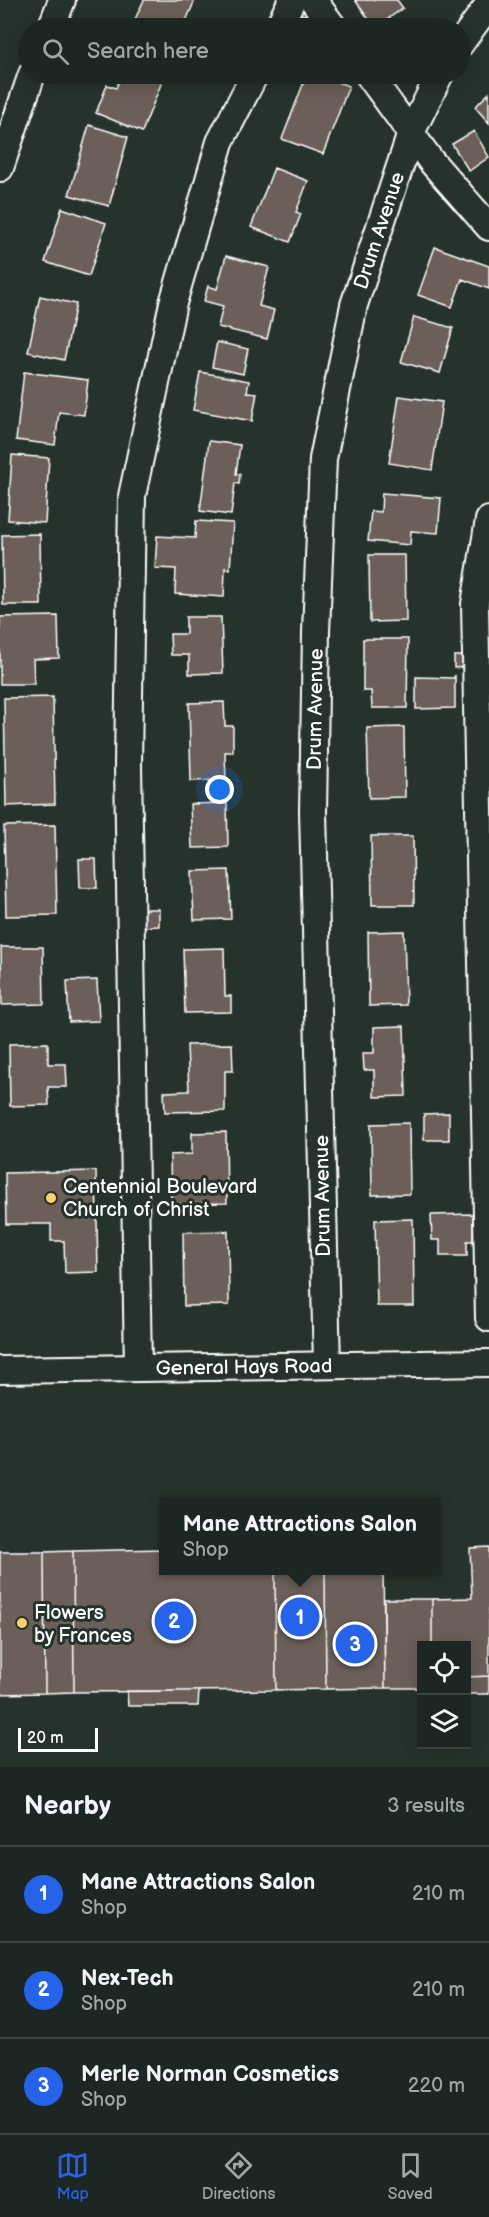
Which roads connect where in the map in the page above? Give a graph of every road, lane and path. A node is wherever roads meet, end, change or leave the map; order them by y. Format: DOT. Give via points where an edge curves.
graph roads {
  1 [pos="62,0"];
  2 [pos="292,0"];
  3 [pos="314,0"];
  4 [pos="489,4"];
  5 [pos="55,18"];
  6 [pos="283,18"];
  7 [pos="327,18"];
  8 [pos="471,29"];
  9 [pos="29,84"];
  10 [pos="250,84"];
  11 [pos="375,84"];
  12 [pos="435,84"];
  13 [pos="411,133"];
  14 [pos="0,168"];
  15 [pos="489,228"];
  16 [pos="489,520"];
  17 [pos="489,1318"];
  18 [pos="489,1363"];
  19 [pos="327,1365"];
  20 [pos="138,1368"];
  21 [pos="0,1370"];
  1 -- 5 [label="street"];
  2 -- 6 [label="street"];
  3 -- 7 [label="street"];
  4 -- 8 [label="street"];
  9 -- 14 [label="street"];
  10 -- 20 [label="street" via="220,142 173,303 132,496 128,765"];
  11 -- 13 [label="street"];
  12 -- 13 [label="street, Drum Avenue"];
  13 -- 15 [label="street"];
  13 -- 19 [label="street, Drum Avenue" via="354,305 323,459 313,814"];
  16 -- 17 [label="street" via="475,604"];
  18 -- 19 [label="street, General Hays Road"];
  19 -- 20 [label="street, General Hays Road"];
  20 -- 21 [label="street, General Hays Road"];
}
